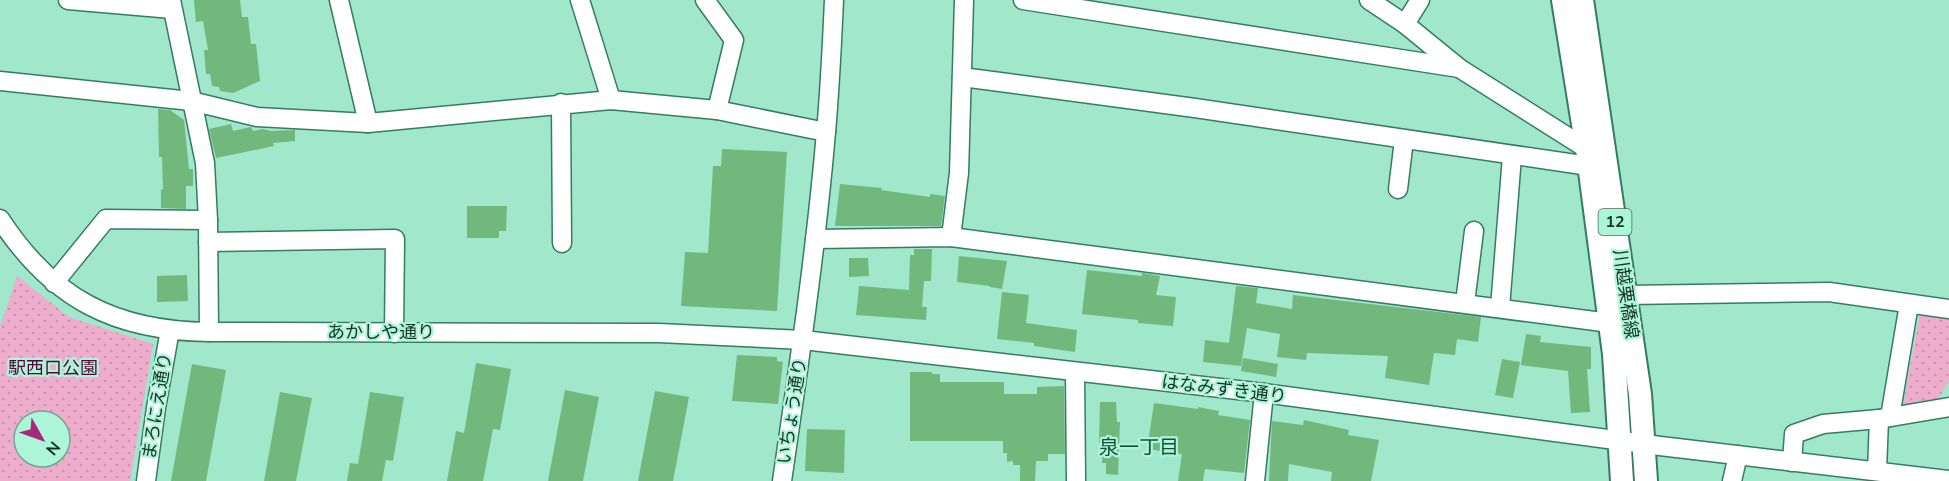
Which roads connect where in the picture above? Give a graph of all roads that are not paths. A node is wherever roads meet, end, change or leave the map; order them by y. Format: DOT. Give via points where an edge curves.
graph roads {
  1 [pos="68,0"];
  2 [pos="339,0"];
  3 [pos="580,0"];
  4 [pos="705,0"];
  5 [pos="834,0"];
  6 [pos="964,0"];
  7 [pos="1023,0"];
  8 [pos="1369,0"];
  9 [pos="1420,0"];
  10 [pos="1563,0"];
  11 [pos="1582,0"];
  12 [pos="171,5"];
  13 [pos="1405,24"];
  14 [pos="1459,68"];
  15 [pos="962,77"];
  16 [pos="0,81"];
  17 [pos="610,100"];
  18 [pos="191,101"];
  19 [pos="561,104"];
  20 [pos="717,110"];
  21 [pos="368,123"];
  22 [pos="826,132"];
  23 [pos="1404,140"];
  24 [pos="1512,156"];
  25 [pos="1588,158"];
  26 [pos="1398,189"];
  27 [pos="0,219"];
  28 [pos="208,220"];
  29 [pos="1474,231"];
  30 [pos="951,237"];
  31 [pos="815,239"];
  32 [pos="208,242"];
  33 [pos="562,243"];
  34 [pos="54,283"];
  35 [pos="1626,295"];
  36 [pos="1465,303"];
  37 [pos="1909,304"];
  38 [pos="1500,308"];
  39 [pos="1949,309"];
  40 [pos="1610,323"];
  41 [pos="170,330"];
  42 [pos="209,332"];
  43 [pos="394,333"];
  44 [pos="803,340"];
  45 [pos="1075,372"];
  46 [pos="1264,393"];
  47 [pos="1949,407"];
  48 [pos="1884,418"];
  49 [pos="1620,440"];
  50 [pos="1644,444"];
  51 [pos="1738,455"];
  52 [pos="1792,462"];
  53 [pos="1877,471"];
  54 [pos="1949,480"];
  55 [pos="146,481"];
  56 [pos="782,481"];
  57 [pos="1076,481"];
  58 [pos="1255,481"];
  59 [pos="1622,481"];
  60 [pos="1646,481"];
  61 [pos="1732,481"];
  1 -- 12 [label="street"];
  2 -- 21 [label="street"];
  3 -- 17 [label="street"];
  4 -- 20 [label="street" via="734,40"];
  5 -- 22 [label="street, いちょう通り"];
  6 -- 15 [label="street"];
  7 -- 14 [label="street"];
  8 -- 13 [label="street"];
  9 -- 13 [label="street"];
  10 -- 25 [label="main road, 川越栗橋線 / 12"];
  11 -- 35 [label="main road, 川越栗橋線 / 12"];
  12 -- 18 [label="street"];
  13 -- 14 [label="street"];
  14 -- 25 [label="street"];
  15 -- 23 [label="street"];
  15 -- 30 [label="street" via="959,173"];
  16 -- 18 [label="street"];
  17 -- 19 [label="street"];
  17 -- 20 [label="street"];
  18 -- 21 [label="street" via="257,117"];
  18 -- 28 [label="street" via="205,164"];
  19 -- 21 [label="street"];
  19 -- 33 [label="street"];
  20 -- 22 [label="street"];
  22 -- 31 [label="street, いちょう通り"];
  23 -- 24 [label="street"];
  23 -- 26 [label="street"];
  24 -- 25 [label="street"];
  24 -- 38 [label="street"];
  25 -- 40 [label="main road, 川越栗橋線 / 12"];
  27 -- 34 [label="street, あかしや通り" via="31,261"];
  28 -- 32 [label="street"];
  28 -- 34 [label="street" via="106,219"];
  29 -- 36 [label="street"];
  30 -- 31 [label="street"];
  30 -- 36 [label="street"];
  31 -- 44 [label="street, いちょう通り"];
  32 -- 42 [label="street"];
  32 -- 43 [label="street" via="395,239"];
  34 -- 41 [label="street, あかしや通り" via="102,312 133,324"];
  35 -- 37 [label="street" via="1829,292"];
  35 -- 50 [label="main road, 川越栗橋線 / 12"];
  36 -- 38 [label="street"];
  37 -- 39 [label="street"];
  37 -- 48 [label="street"];
  38 -- 40 [label="street"];
  40 -- 49 [label="main road, 川越栗橋線 / 12"];
  41 -- 42 [label="street, あかしや通り"];
  41 -- 55 [label="street, まろにえ通り"];
  42 -- 43 [label="street, あかしや通り"];
  43 -- 44 [label="street, あかしや通り" via="659,333"];
  44 -- 45 [label="street, はなみずき通り"];
  44 -- 56 [label="street, いちょう通り"];
  45 -- 46 [label="street, はなみずき通り"];
  45 -- 57 [label="street"];
  46 -- 49 [label="street, はなみずき通り"];
  46 -- 58 [label="street"];
  47 -- 48 [label="street"];
  48 -- 52 [label="street" via="1823,424 1794,434"];
  48 -- 53 [label="street"];
  49 -- 50 [label="street, はなみずき通り"];
  49 -- 59 [label="main road, 川越栗橋線 / 12"];
  50 -- 51 [label="street, はなみずき通り"];
  50 -- 60 [label="main road, 川越栗橋線 / 12"];
  51 -- 52 [label="street, はなみずき通り"];
  51 -- 61 [label="street"];
  52 -- 53 [label="street, はなみずき通り"];
  53 -- 54 [label="street, はなみずき通り"];
}
